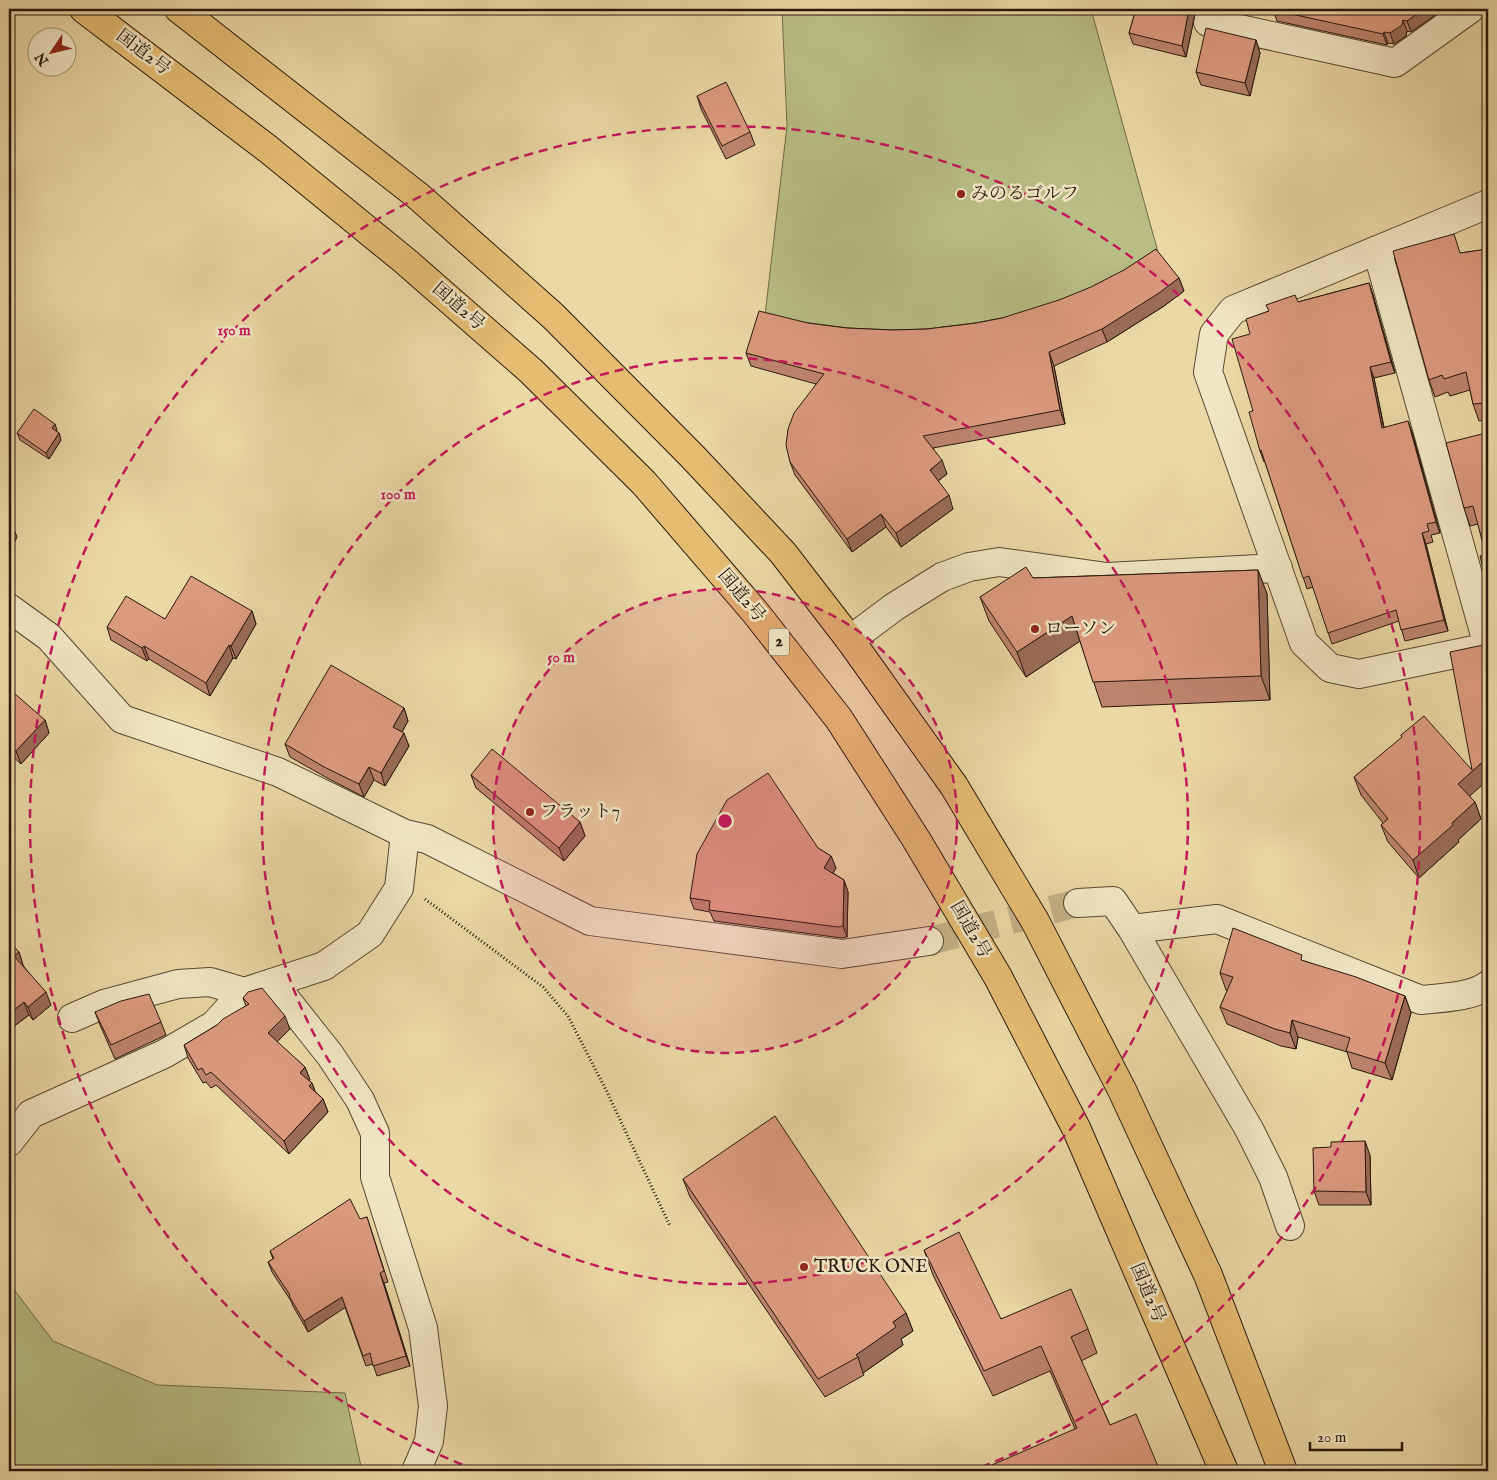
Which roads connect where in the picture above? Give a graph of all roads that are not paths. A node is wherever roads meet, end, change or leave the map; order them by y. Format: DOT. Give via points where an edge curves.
graph roads {
  1 [pos="84,9"];
  2 [pos="179,9"];
  3 [pos="1211,9"];
  4 [pos="1470,9"];
  5 [pos="1488,204"];
  6 [pos="1377,250"];
  7 [pos="1461,442"];
  8 [pos="1433,449"];
  9 [pos="1278,568"];
  10 [pos="9,608"];
  11 [pos="850,640"];
  12 [pos="1488,646"];
  13 [pos="405,834"];
  14 [pos="1078,903"];
  15 [pos="1132,929"];
  16 [pos="928,941"];
  17 [pos="273,983"];
  18 [pos="1488,985"];
  19 [pos="244,992"];
  20 [pos="72,1018"];
  21 [pos="9,1142"];
  22 [pos="1290,1226"];
  23 [pos="416,1471"];
  24 [pos="1224,1471"];
  25 [pos="1283,1471"];
  1 -- 24 [label="highway, 国道2号 / 2" via="268,149 404,260 531,371 644,482 755,612 839,719 916,839 993,969 1077,1130"];
  2 -- 11 [label="highway" via="418,196 553,316 783,553"];
  3 -- 4 [label="street" via="1208,22 1395,63"];
  5 -- 6 [label="street"];
  6 -- 8 [label="street"];
  6 -- 9 [label="street" via="1233,310 1214,334 1208,372"];
  7 -- 8 [label="street"];
  8 -- 12 [label="street"];
  9 -- 11 [label="street" via="1107,577 999,562 969,567 942,577"];
  9 -- 12 [label="street" via="1304,643 1330,668 1360,674"];
  10 -- 13 [label="street" via="49,637 122,719 278,772"];
  11 -- 25 [label="highway" via="954,786 1035,921 1122,1090 1208,1275"];
  13 -- 16 [label="street" via="427,839 590,921 842,954"];
  13 -- 17 [label="street" via="399,888 370,934 324,966"];
  14 -- 15 [label="street" via="1113,901"];
  15 -- 18 [label="street" via="1217,919 1421,1000 1453,998"];
  15 -- 22 [label="street" via="1249,1129"];
  17 -- 19 [label="street"];
  17 -- 23 [label="street" via="330,1055 360,1100 375,1133 375,1177 423,1328 433,1406 429,1441"];
  19 -- 20 [label="street" via="210,982 178,984 104,1004"];
  19 -- 21 [label="street" via="214,1025 164,1054 31,1114"];
}
